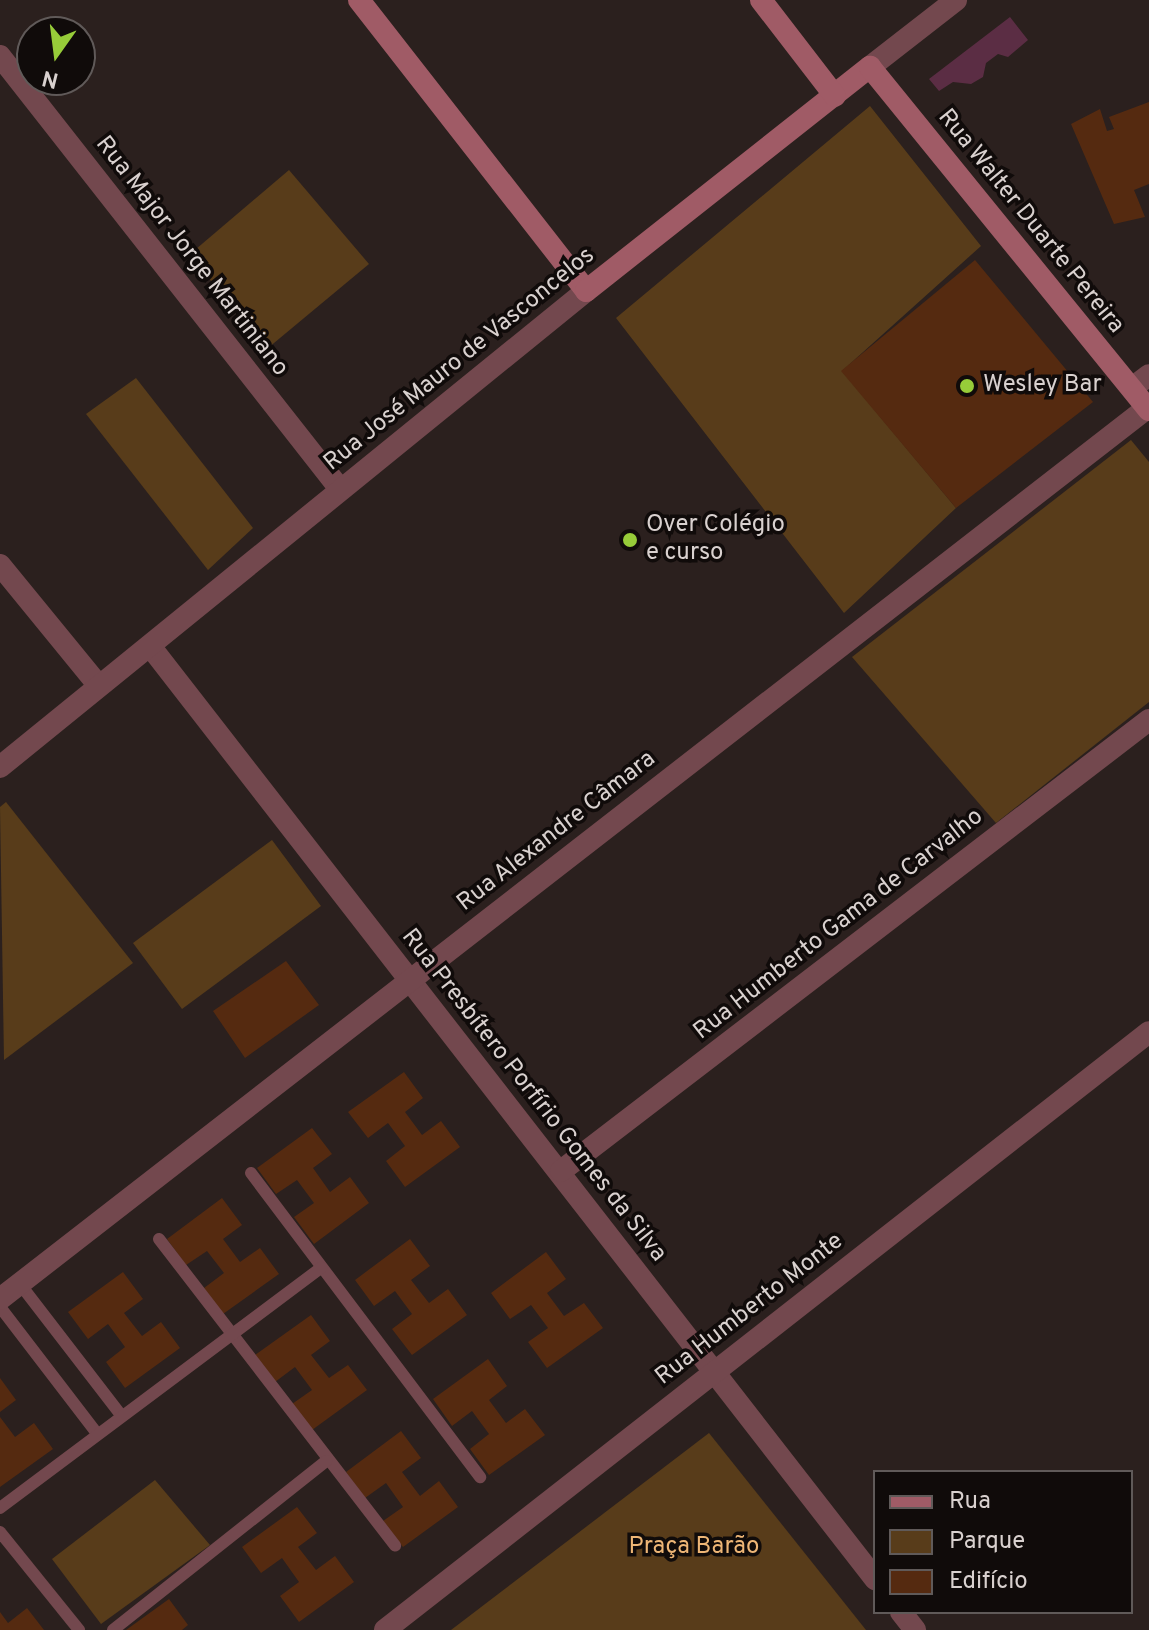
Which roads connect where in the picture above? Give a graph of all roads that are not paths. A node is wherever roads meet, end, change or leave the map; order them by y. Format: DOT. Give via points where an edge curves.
graph roads {
  1 [pos="359,0"];
  2 [pos="761,0"];
  3 [pos="956,0"];
  4 [pos="0,56"];
  5 [pos="870,67"];
  6 [pos="835,96"];
  7 [pos="586,291"];
  8 [pos="1140,381"];
  9 [pos="1148,409"];
  10 [pos="340,489"];
  11 [pos="0,565"];
  12 [pos="150,646"];
  13 [pos="99,686"];
  14 [pos="1149,720"];
  15 [pos="0,767"];
  16 [pos="408,981"];
  17 [pos="1149,1032"];
  18 [pos="561,1171"];
  19 [pos="251,1173"];
  20 [pos="159,1239"];
  21 [pos="321,1268"];
  22 [pos="20,1284"];
  23 [pos="0,1299"];
  24 [pos="0,1307"];
  25 [pos="234,1336"];
  26 [pos="714,1370"];
  27 [pos="120,1414"];
  28 [pos="96,1432"];
  29 [pos="326,1461"];
  30 [pos="480,1477"];
  31 [pos="0,1508"];
  32 [pos="0,1532"];
  33 [pos="395,1546"];
  34 [pos="873,1576"];
  35 [pos="903,1614"];
  36 [pos="79,1630"];
  37 [pos="113,1630"];
  38 [pos="385,1630"];
  39 [pos="915,1630"];
  1 -- 7 [label="main road"];
  2 -- 6 [label="main road"];
  3 -- 5 [label="street, Rua José Mauro de Vasconcelos"];
  4 -- 10 [label="street, Rua Major Jorge Martiniano"];
  5 -- 6 [label="main road, Rua José Mauro de Vasconcelos"];
  5 -- 8 [label="main road, Rua Walter Duarte Pereira"];
  6 -- 7 [label="main road, Rua José Mauro de Vasconcelos"];
  7 -- 10 [label="street, Rua José Mauro de Vasconcelos"];
  8 -- 9 [label="main road, Rua Walter Duarte Pereira"];
  9 -- 16 [label="street, Rua Alexandre Câmara"];
  10 -- 12 [label="street, Rua José Mauro de Vasconcelos"];
  11 -- 13 [label="street"];
  12 -- 13 [label="street, Rua José Mauro de Vasconcelos"];
  12 -- 16 [label="street, Rua Presbítero Porfírio Gomes da Silva"];
  13 -- 15 [label="street, Rua José Mauro de Vasconcelos"];
  14 -- 18 [label="street, Rua Humberto Gama de Carvalho"];
  16 -- 18 [label="street, Rua Presbítero Porfírio Gomes da Silva"];
  16 -- 22 [label="street, Rua Alexandre Câmara"];
  17 -- 26 [label="street, Rua Humberto Monte"];
  18 -- 26 [label="street, Rua Presbítero Porfírio Gomes da Silva"];
  19 -- 21 [label="lane"];
  20 -- 25 [label="lane"];
  21 -- 25 [label="lane"];
  21 -- 30 [label="lane"];
  22 -- 23 [label="street, Rua Alexandre Câmara"];
  22 -- 27 [label="lane"];
  24 -- 28 [label="lane"];
  25 -- 27 [label="lane"];
  25 -- 29 [label="lane"];
  26 -- 34 [label="street, Rua Presbítero Porfírio Gomes da Silva"];
  26 -- 38 [label="street, Rua Humberto Monte"];
  27 -- 28 [label="lane"];
  28 -- 31 [label="lane"];
  29 -- 33 [label="lane"];
  29 -- 37 [label="lane"];
  32 -- 36 [label="lane"];
  35 -- 39 [label="street"];
}
